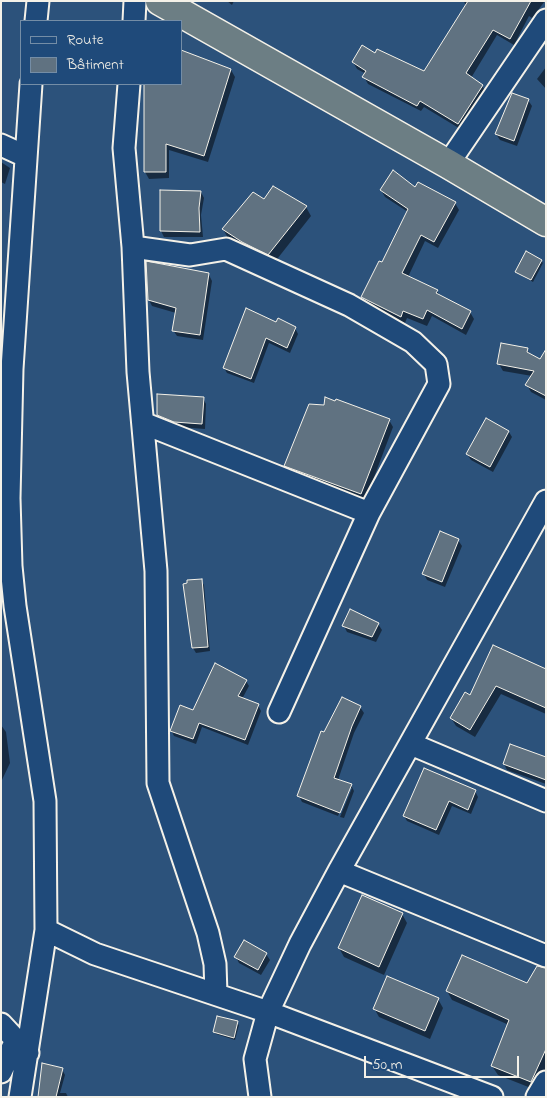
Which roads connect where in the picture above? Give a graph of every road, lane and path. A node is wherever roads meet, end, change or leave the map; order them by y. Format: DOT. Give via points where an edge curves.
graph roads {
  1 [pos="38,1"];
  2 [pos="135,1"];
  3 [pos="160,1"];
  4 [pos="36,20"];
  5 [pos="134,20"];
  6 [pos="546,20"];
  7 [pos="31,85"];
  8 [pos="129,85"];
  9 [pos="1,145"];
  10 [pos="25,156"];
  11 [pos="448,164"];
  12 [pos="546,222"];
  13 [pos="133,247"];
  14 [pos="7,368"];
  15 [pos="143,423"];
  16 [pos="546,501"];
  17 [pos="369,513"];
  18 [pos="6,565"];
  19 [pos="279,712"];
  20 [pos="411,744"];
  21 [pos="546,801"];
  22 [pos="339,871"];
  23 [pos="46,930"];
  24 [pos="546,956"];
  25 [pos="216,994"];
  26 [pos="268,1012"];
  27 [pos="1,1024"];
  28 [pos="22,1046"];
  29 [pos="1,1072"];
  30 [pos="546,1082"];
  31 [pos="20,1097"];
  32 [pos="260,1097"];
  33 [pos="492,1097"];
  34 [pos="537,1097"];
  1 -- 4 [label="street"];
  2 -- 5 [label="street"];
  3 -- 11 [label="highway"];
  6 -- 11 [label="street"];
  7 -- 10 [label="street"];
  8 -- 13 [label="street" via="124,148"];
  9 -- 10 [label="street"];
  10 -- 14 [label="street"];
  11 -- 12 [label="highway"];
  13 -- 15 [label="street"];
  13 -- 17 [label="street" via="190,255 226,249 349,305 414,342 429,355 436,364 439,384"];
  14 -- 18 [label="street" via="9,498"];
  15 -- 17 [label="street"];
  15 -- 25 [label="street" via="156,571 158,783 208,933 215,964"];
  16 -- 20 [label="street"];
  17 -- 19 [label="street"];
  18 -- 23 [label="street" via="46,801"];
  20 -- 21 [label="street"];
  20 -- 22 [label="street"];
  22 -- 24 [label="street"];
  22 -- 26 [label="street"];
  23 -- 25 [label="street" via="95,954"];
  23 -- 28 [label="street"];
  25 -- 26 [label="street"];
  26 -- 32 [label="street" via="255,1059"];
  26 -- 33 [label="street"];
  27 -- 28 [label="street"];
  28 -- 29 [label="street"];
  28 -- 31 [label="street"];
  30 -- 34 [label="street"];
}
